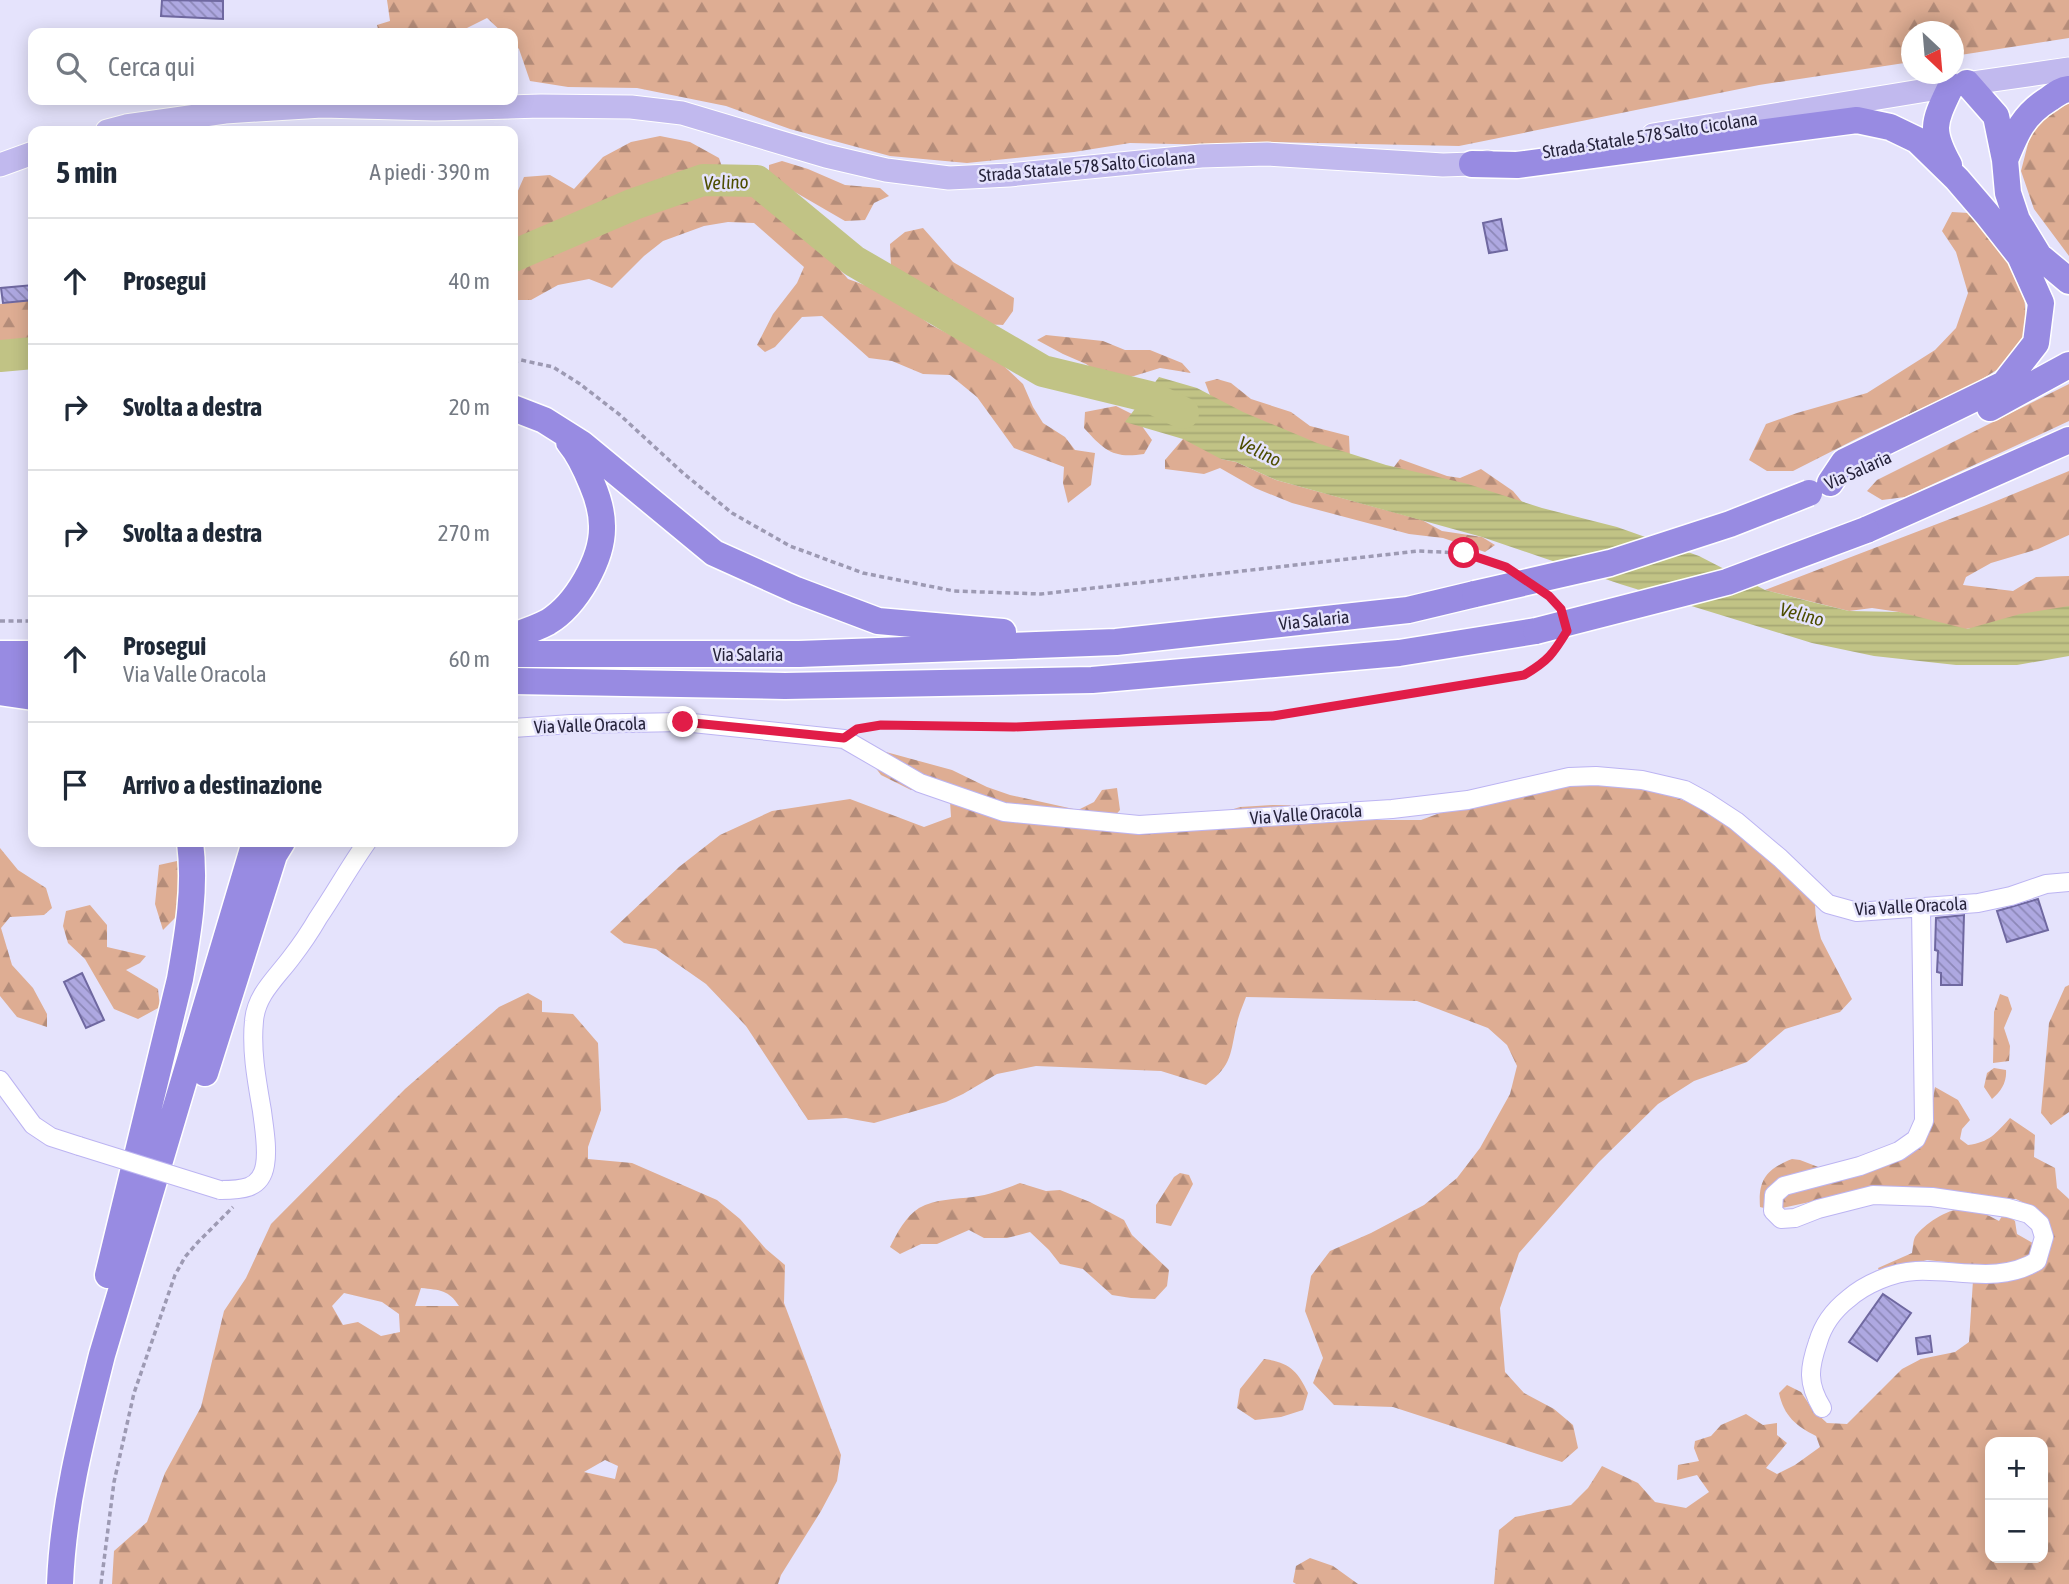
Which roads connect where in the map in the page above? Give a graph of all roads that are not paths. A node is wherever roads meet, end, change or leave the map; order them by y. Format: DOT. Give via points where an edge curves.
graph roads {
  1 [pos="2069,69"];
  2 [pos="1959,85"];
  3 [pos="2069,89"];
  4 [pos="126,126"];
  5 [pos="28,155"];
  6 [pos="2006,160"];
  7 [pos="1472,164"];
  8 [pos="0,165"];
  9 [pos="1957,179"];
  10 [pos="2069,281"];
  11 [pos="2069,365"];
  12 [pos="518,410"];
  13 [pos="559,430"];
  14 [pos="2069,440"];
  15 [pos="1819,488"];
  16 [pos="518,634"];
  17 [pos="1116,642"];
  18 [pos="518,653"];
  19 [pos="0,654"];
  20 [pos="28,654"];
  21 [pos="0,678"];
  22 [pos="28,678"];
  23 [pos="518,681"];
  24 [pos="785,686"];
  25 [pos="0,692"];
  26 [pos="28,696"];
  27 [pos="518,698"];
  28 [pos="518,728"];
  29 [pos="190,847"];
  30 [pos="254,847"];
  31 [pos="279,847"];
  32 [pos="363,847"];
  33 [pos="2069,882"];
  34 [pos="1921,907"];
  35 [pos="0,1080"];
  36 [pos="1822,1408"];
  37 [pos="86,1419"];
  38 [pos="79,1454"];
  39 [pos="60,1584"];
  1 -- 2 [label="main road, Strada Statale 578 Salto Cicolana"];
  2 -- 6 [label="highway" via="1996,117"];
  2 -- 7 [label="main road, Strada Statale 578 Salto Cicolana"];
  2 -- 9 [label="highway" via="1936,117 1937,143"];
  3 -- 6 [label="highway" via="2033,109 2017,131"];
  4 -- 7 [label="main road, Strada Statale 578 Salto Cicolana" via="225,111 322,106 631,107 682,113 886,170 949,178 1267,153"];
  5 -- 8 [label="main road"];
  6 -- 10 [label="highway" via="2008,193 2017,220 2039,256"];
  7 -- 9 [label="highway" via="1517,166 1857,120 1890,127 1917,140"];
  9 -- 15 [label="highway" via="2020,256 2040,303 2036,343 2004,384 1844,462"];
  11 -- 15 [label="highway, Via Salaria" via="1960,424"];
  12 -- 13 [label="highway"];
  13 -- 16 [label="highway" via="585,465 600,503 599,554 569,604 550,621"];
  13 -- 17 [label="highway" via="714,553 807,595 878,621"];
  14 -- 24 [label="highway, Via Salaria, bridge" via="1866,530 1727,582 1536,631 1399,653 1092,680"];
  15 -- 17 [label="highway, Via Salaria, bridge" via="1730,524 1610,562 1408,610"];
  17 -- 18 [label="highway, Via Salaria" via="799,654"];
  19 -- 20 [label="highway"];
  21 -- 22 [label="highway"];
  23 -- 24 [label="highway, Via Salaria"];
  24 -- 27 [label="highway"];
  25 -- 26 [label="highway"];
  28 -- 34 [label="street, Via Valle Oracola" via="683,722 844,738 920,783 1004,812 1139,825 1417,806 1468,800 1569,777 1642,780 1685,790 1736,821 1828,904 1857,912"];
  29 -- 38 [label="highway" via="193,889 184,954 76,1407"];
  30 -- 37 [label="highway"];
  31 -- 37 [label="highway" via="119,1338"];
  32 -- 35 [label="street, bridge" via="256,1006 255,1065 265,1133 265,1166 257,1183 242,1190 220,1190 51,1137 33,1125"];
  33 -- 34 [label="street, Via Valle Oracola" via="1978,903"];
  34 -- 36 [label="street" via="1924,1121 1916,1139 1860,1166 1784,1186 1774,1195 1773,1211 1781,1219 1795,1219 1873,1195 1932,1197 2029,1214 2040,1224 2044,1237 2037,1261 2025,1269 1994,1275 1914,1271 1860,1288 1822,1329 1811,1362 1812,1391"];
  37 -- 38 [label="highway"];
  38 -- 39 [label="highway"];
}
